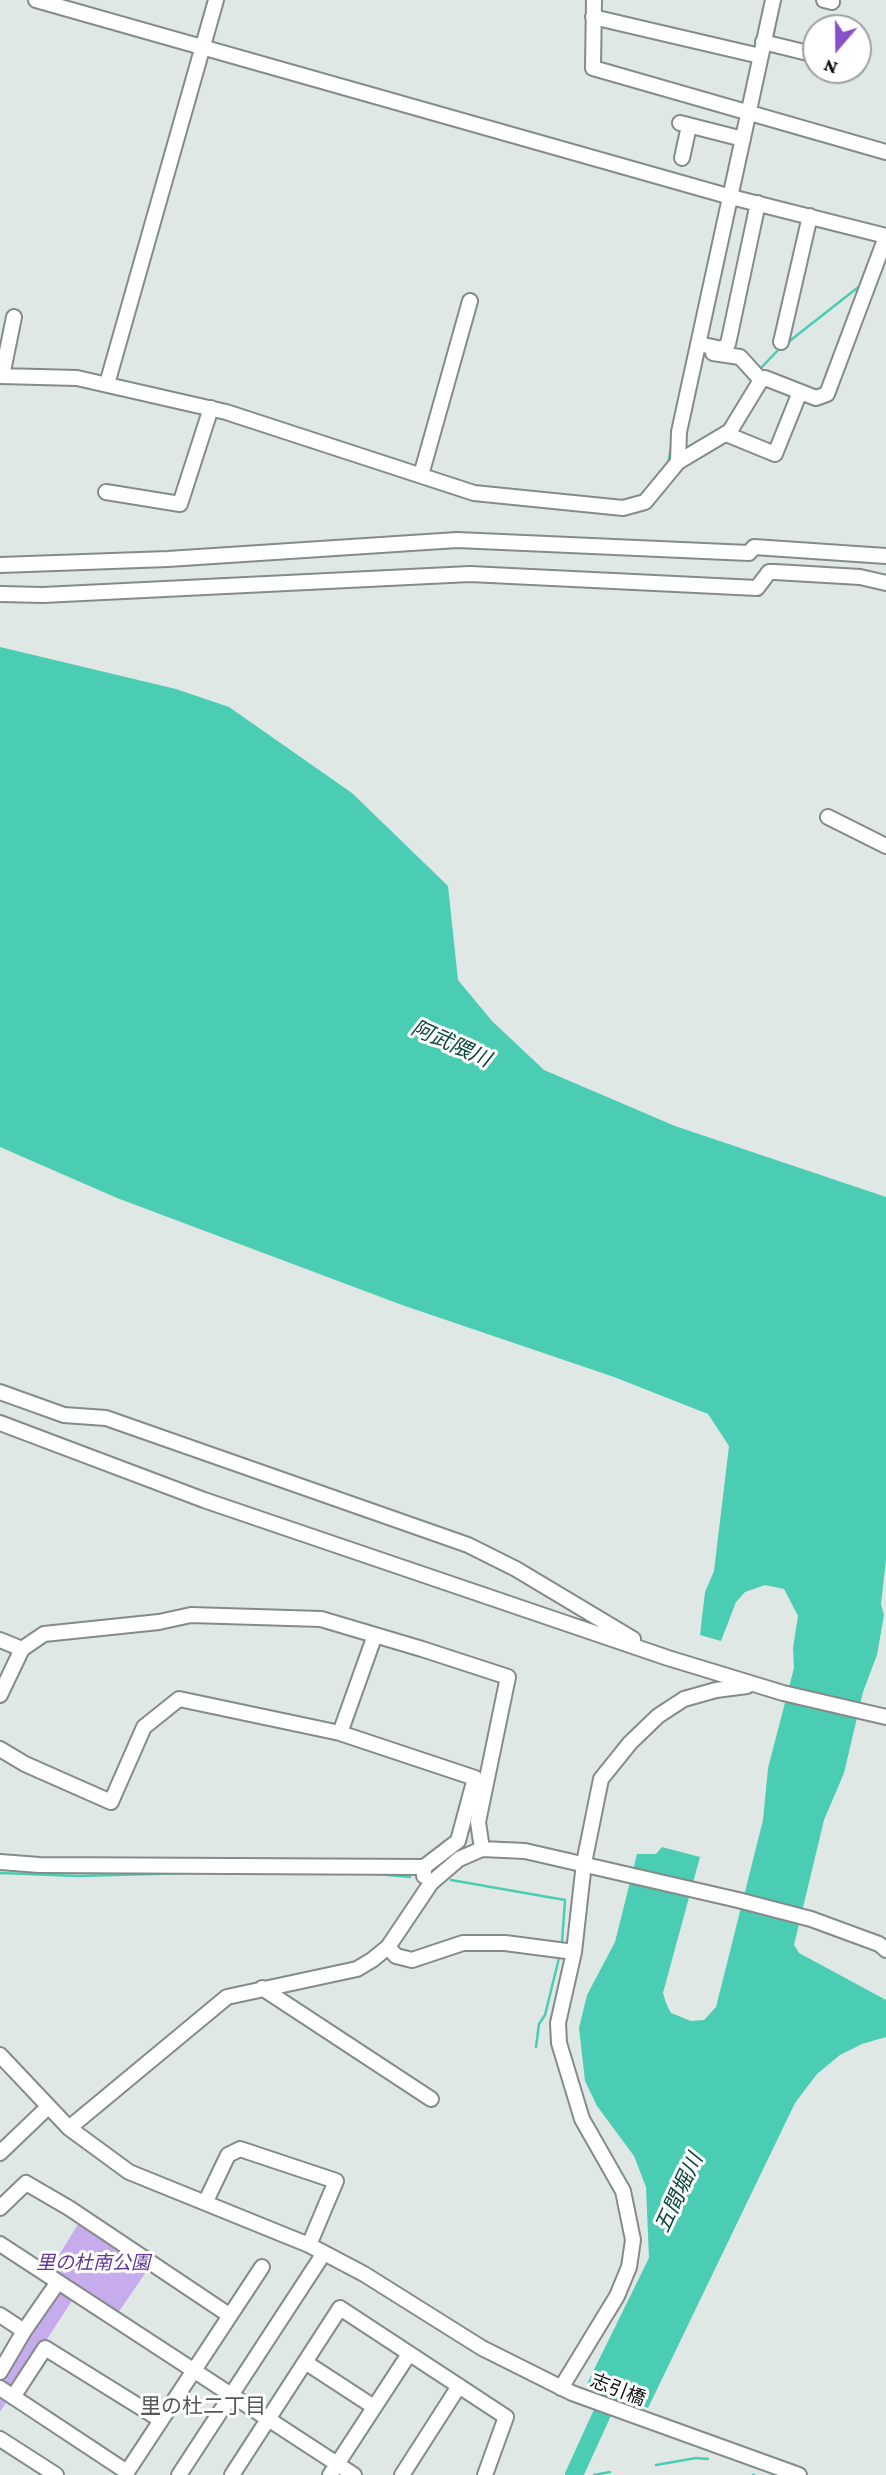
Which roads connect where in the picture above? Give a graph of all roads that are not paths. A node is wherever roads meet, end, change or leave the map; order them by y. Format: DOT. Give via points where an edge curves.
graph roads {
  1 [pos="36,0"];
  2 [pos="216,0"];
  3 [pos="594,0"];
  4 [pos="773,0"];
  5 [pos="593,17"];
  6 [pos="203,48"];
  7 [pos="761,49"];
  8 [pos="802,53"];
  9 [pos="749,113"];
  10 [pos="743,139"];
  11 [pos="686,152"];
  12 [pos="886,152"];
  13 [pos="731,197"];
  14 [pos="758,204"];
  15 [pos="810,216"];
  16 [pos="886,236"];
  17 [pos="470,301"];
  18 [pos="14,317"];
  19 [pos="781,342"];
  20 [pos="698,347"];
  21 [pos="1,376"];
  22 [pos="761,380"];
  23 [pos="107,383"];
  24 [pos="800,392"];
  25 [pos="211,408"];
  26 [pos="726,434"];
  27 [pos="678,462"];
  28 [pos="421,475"];
  29 [pos="106,492"];
  30 [pos="886,556"];
  31 [pos="0,565"];
  32 [pos="886,583"];
  33 [pos="0,594"];
  34 [pos="828,817"];
  35 [pos="886,846"];
  36 [pos="0,1392"];
  37 [pos="0,1423"];
  38 [pos="375,1635"];
  39 [pos="0,1640"];
  40 [pos="22,1649"];
  41 [pos="668,1658"];
  42 [pos="757,1685"];
  43 [pos="0,1695"];
  44 [pos="886,1717"];
  45 [pos="340,1733"];
  46 [pos="0,1749"];
  47 [pos="482,1849"];
  48 [pos="0,1862"];
  49 [pos="588,1864"];
  50 [pos="424,1867"];
  51 [pos="431,1883"];
  52 [pos="884,1942"];
  53 [pos="388,1947"];
  54 [pos="574,1952"];
  55 [pos="262,1988"];
  56 [pos="0,2055"];
  57 [pos="431,2099"];
  58 [pos="48,2107"];
  59 [pos="69,2128"];
  60 [pos="0,2153"];
  61 [pos="205,2201"];
  62 [pos="0,2208"];
  63 [pos="0,2244"];
  64 [pos="309,2245"];
  65 [pos="324,2253"];
  66 [pos="262,2267"];
  67 [pos="58,2282"];
  68 [pos="0,2315"];
  69 [pos="229,2315"];
  70 [pos="24,2332"];
  71 [pos="409,2354"];
  72 [pos="305,2362"];
  73 [pos="194,2369"];
  74 [pos="0,2372"];
  75 [pos="459,2386"];
  76 [pos="0,2388"];
  77 [pos="567,2390"];
  78 [pos="232,2394"];
  79 [pos="13,2396"];
  80 [pos="374,2407"];
  81 [pos="269,2418"];
  82 [pos="161,2420"];
  83 [pos="0,2439"];
  84 [pos="334,2469"];
  85 [pos="238,2473"];
  86 [pos="56,2475"];
  87 [pos="179,2475"];
  88 [pos="355,2475"];
  89 [pos="402,2475"];
  90 [pos="485,2475"];
  91 [pos="799,2475"];
  1 -- 6 [label="street"];
  2 -- 6 [label="street"];
  3 -- 5 [label="street"];
  4 -- 7 [label="street"];
  5 -- 7 [label="street"];
  5 -- 9 [label="street" via="593,68"];
  6 -- 13 [label="street"];
  6 -- 23 [label="street"];
  7 -- 8 [label="street"];
  7 -- 9 [label="street"];
  9 -- 10 [label="street"];
  9 -- 12 [label="street"];
  10 -- 11 [label="street" via="685,125"];
  10 -- 13 [label="street"];
  13 -- 14 [label="street"];
  13 -- 20 [label="street"];
  14 -- 15 [label="street"];
  14 -- 20 [label="street" via="728,344 722,349"];
  15 -- 16 [label="street"];
  15 -- 19 [label="street"];
  16 -- 24 [label="street" via="827,394 821,398"];
  17 -- 28 [label="street"];
  18 -- 21 [label="street"];
  20 -- 22 [label="street" via="740,357"];
  20 -- 27 [label="street" via="676,446"];
  21 -- 23 [label="street"];
  22 -- 24 [label="street"];
  22 -- 26 [label="street" via="739,421"];
  23 -- 25 [label="street"];
  24 -- 26 [label="street" via="775,454"];
  25 -- 28 [label="street"];
  25 -- 29 [label="street" via="180,504"];
  26 -- 27 [label="street"];
  27 -- 28 [label="street" via="645,502 623,508 474,494"];
  30 -- 31 [label="street" via="754,547 748,553 457,540"];
  32 -- 33 [label="street" via="775,572 769,572 757,588 470,574"];
  34 -- 35 [label="street"];
  36 -- 41 [label="street" via="64,1415 106,1418 468,1545"];
  37 -- 41 [label="street" via="204,1500"];
  38 -- 40 [label="street" via="321,1619 210,1613 44,1634"];
  38 -- 45 [label="street"];
  38 -- 47 [label="street" via="508,1677 478,1822"];
  39 -- 40 [label="street"];
  40 -- 43 [label="street"];
  41 -- 42 [label="street"];
  42 -- 44 [label="street"];
  42 -- 49 [label="street" via="716,1689 684,1699 658,1716 631,1743 601,1779"];
  45 -- 46 [label="street" via="179,1699 144,1727 111,1802"];
  45 -- 50 [label="street" via="475,1777 458,1841"];
  47 -- 49 [label="street" via="526,1851"];
  47 -- 51 [label="street" via="458,1859"];
  48 -- 50 [label="street" via="39,1866"];
  49 -- 52 [label="street" via="811,1919"];
  49 -- 54 [label="street"];
  50 -- 51 [label="street" via="424,1880"];
  51 -- 53 [label="street"];
  53 -- 54 [label="street" via="396,1956 412,1960 463,1943"];
  53 -- 55 [label="street" via="357,1969"];
  54 -- 77 [label="street" via="558,2023 564,2066 582,2119 623,2191 633,2240 629,2267 617,2296"];
  55 -- 57 [label="street"];
  55 -- 59 [label="street" via="227,1997"];
  56 -- 58 [label="street, 志引橋"];
  58 -- 59 [label="street, 志引橋"];
  58 -- 60 [label="street"];
  59 -- 61 [label="street, 志引橋" via="129,2172"];
  61 -- 64 [label="street, 志引橋"];
  61 -- 64 [label="street" via="228,2155 240,2149 336,2181"];
  62 -- 69 [label="street" via="26,2183"];
  63 -- 67 [label="street"];
  64 -- 65 [label="street, 志引橋"];
  65 -- 77 [label="street, 志引橋" via="482,2348"];
  65 -- 78 [label="street"];
  66 -- 69 [label="street"];
  67 -- 70 [label="street"];
  67 -- 73 [label="street"];
  68 -- 70 [label="street"];
  69 -- 73 [label="street"];
  70 -- 74 [label="street"];
  71 -- 72 [label="street" via="340,2308"];
  71 -- 75 [label="street"];
  71 -- 80 [label="street"];
  72 -- 80 [label="street"];
  72 -- 81 [label="street"];
  73 -- 78 [label="street"];
  73 -- 82 [label="street"];
  75 -- 89 [label="street"];
  75 -- 90 [label="street" via="506,2417"];
  76 -- 79 [label="street"];
  77 -- 91 [label="street, 志引橋"];
  78 -- 81 [label="street"];
  78 -- 87 [label="street"];
  79 -- 82 [label="street" via="45,2348"];
  79 -- 82 [label="street" via="127,2472"];
  80 -- 84 [label="street"];
  81 -- 84 [label="street"];
  81 -- 85 [label="street"];
  83 -- 86 [label="street"];
  84 -- 88 [label="street"];
}
